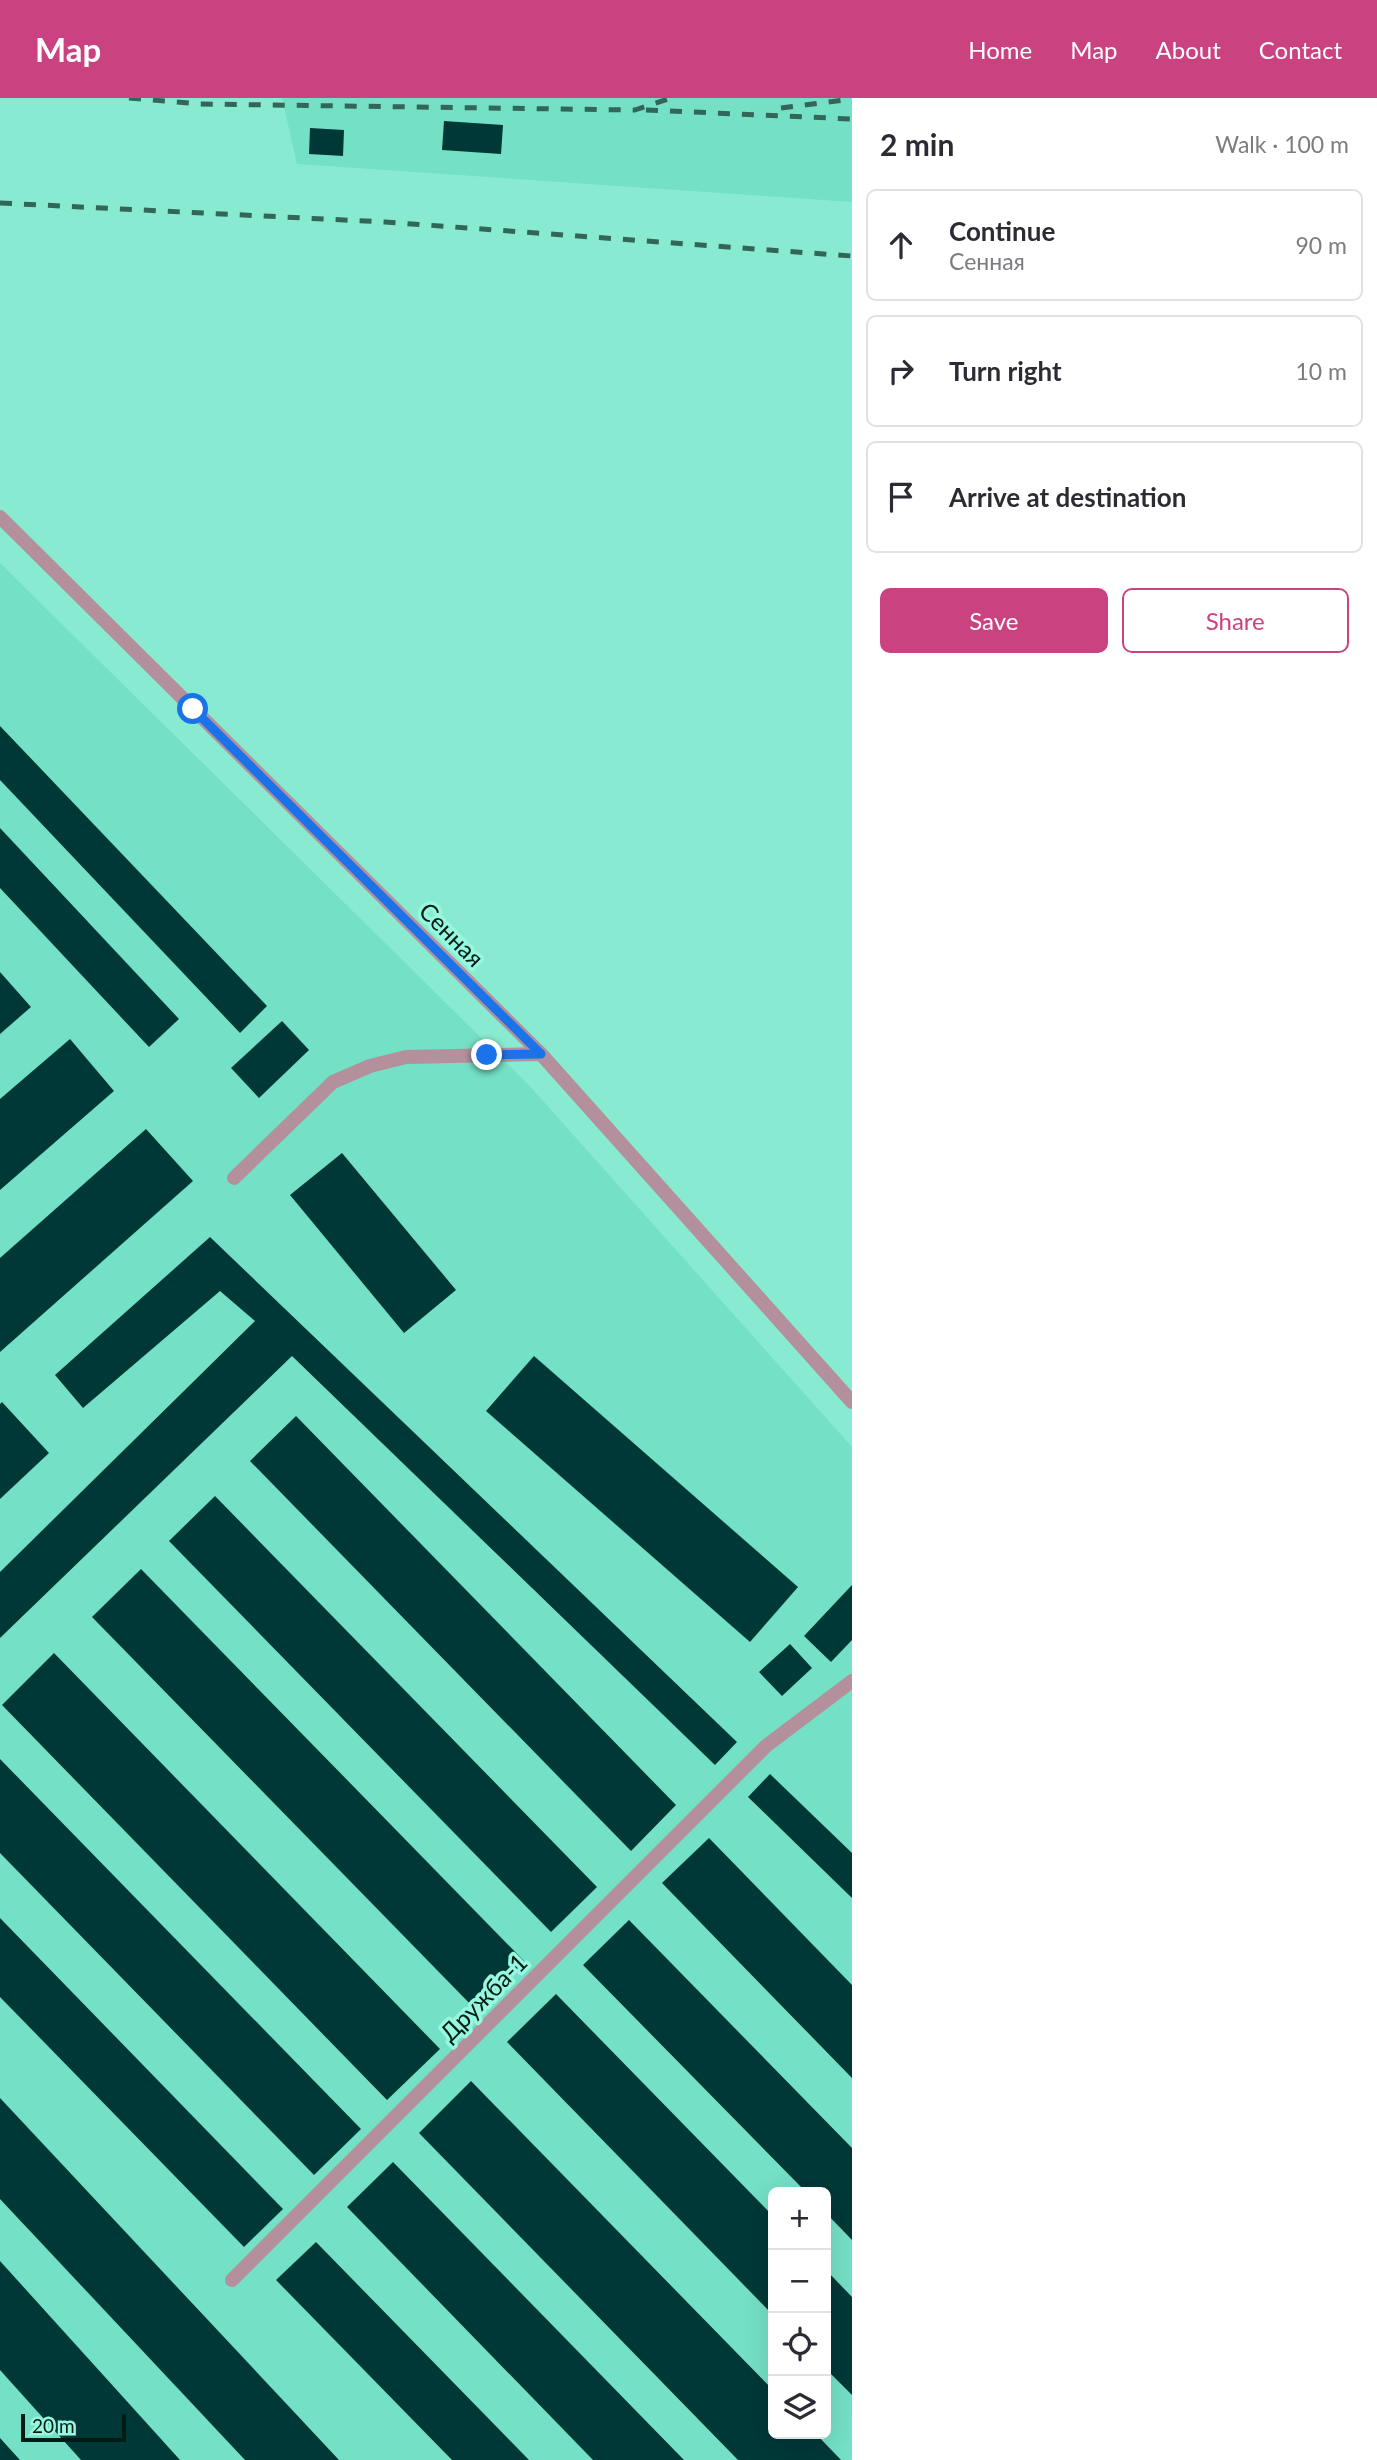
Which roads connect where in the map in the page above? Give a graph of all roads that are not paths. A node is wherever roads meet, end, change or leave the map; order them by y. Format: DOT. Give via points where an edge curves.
graph roads {
  1 [pos="0,517"];
  2 [pos="541,1054"];
  3 [pos="234,1178"];
  4 [pos="852,1402"];
  5 [pos="852,1681"];
  6 [pos="232,2280"];
  1 -- 2 [label="lane, Сенная"];
  2 -- 3 [label="lane" via="407,1057 370,1066 333,1082"];
  2 -- 4 [label="lane, Сенная"];
  5 -- 6 [label="lane, Дружба-1" via="766,1746"];
}
